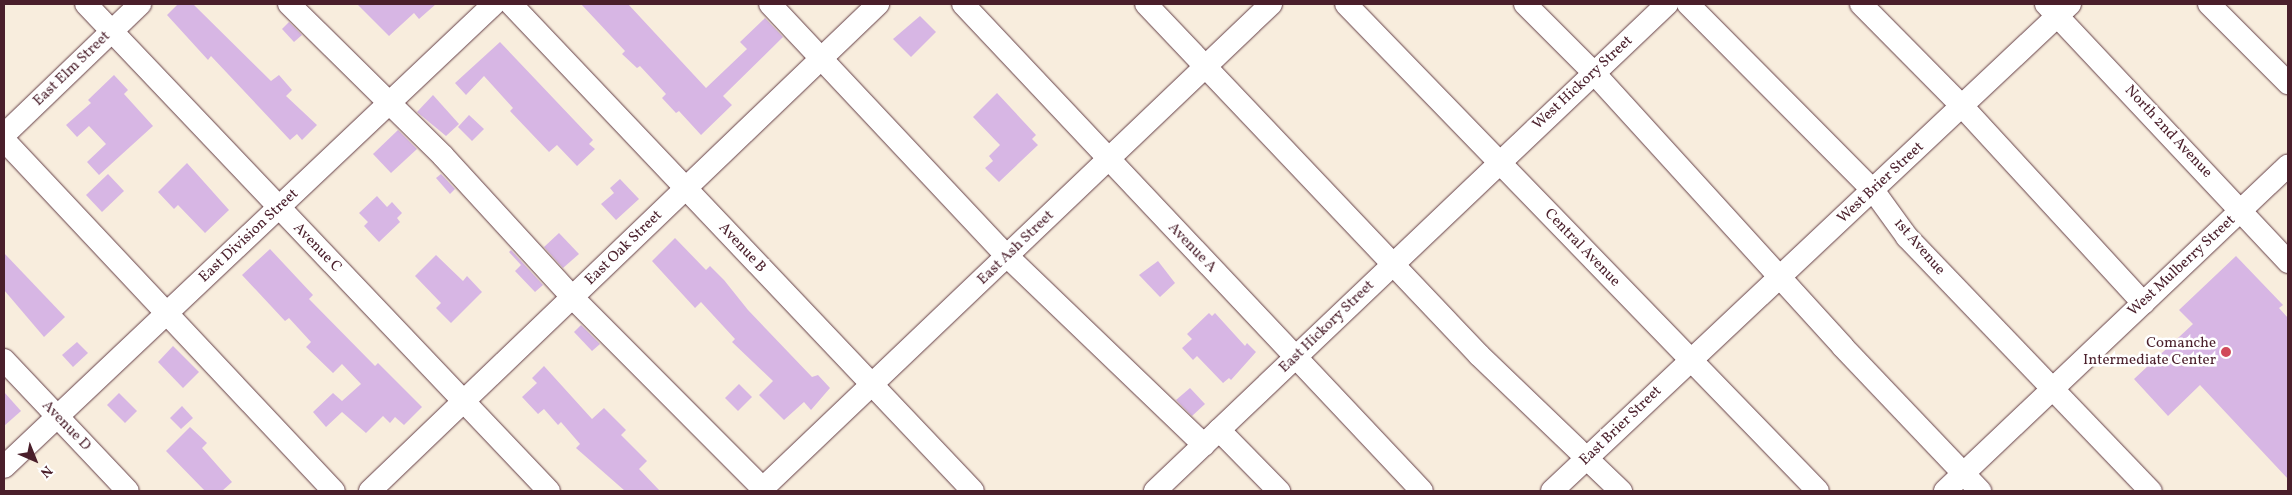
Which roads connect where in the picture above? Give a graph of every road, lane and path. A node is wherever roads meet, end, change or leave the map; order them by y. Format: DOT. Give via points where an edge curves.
graph roads {
  1 [pos="86,4"];
  2 [pos="140,4"];
  3 [pos="289,4"];
  4 [pos="494,4"];
  5 [pos="511,4"];
  6 [pos="770,4"];
  7 [pos="878,4"];
  8 [pos="963,4"];
  9 [pos="1146,4"];
  10 [pos="1271,4"];
  11 [pos="1346,4"];
  12 [pos="1525,4"];
  13 [pos="1667,4"];
  14 [pos="1688,4"];
  15 [pos="1861,4"];
  16 [pos="2209,4"];
  17 [pos="2058,8"];
  18 [pos="112,31"];
  19 [pos="822,58"];
  20 [pos="1204,68"];
  21 [pos="1594,73"];
  22 [pos="2288,83"];
  23 [pos="389,103"];
  24 [pos="1962,106"];
  25 [pos="4,135"];
  26 [pos="4,140"];
  27 [pos="1107,160"];
  28 [pos="1499,163"];
  29 [pos="2288,166"];
  30 [pos="686,188"];
  31 [pos="1874,190"];
  32 [pos="279,207"];
  33 [pos="2241,210"];
  34 [pos="1007,256"];
  35 [pos="2288,262"];
  36 [pos="1393,264"];
  37 [pos="1780,276"];
  38 [pos="572,297"];
  39 [pos="2143,303"];
  40 [pos="166,314"];
  41 [pos="1297,356"];
  42 [pos="4,360"];
  43 [pos="1690,360"];
  44 [pos="872,384"];
  45 [pos="2053,389"];
  46 [pos="464,401"];
  47 [pos="57,417"];
  48 [pos="1212,437"];
  49 [pos="1588,456"];
  50 [pos="4,467"];
  51 [pos="1963,474"];
  52 [pos="763,490"];
  53 [pos="128,491"];
  54 [pos="334,491"];
  55 [pos="370,491"];
  56 [pos="549,491"];
  57 [pos="973,491"];
  58 [pos="1155,491"];
  59 [pos="1279,491"];
  60 [pos="1422,491"];
  61 [pos="1552,491"];
  62 [pos="1621,491"];
  63 [pos="1818,491"];
  64 [pos="1945,491"];
  65 [pos="1980,491"];
  66 [pos="2151,491"];
  1 -- 18 [label="street, Avenue C"];
  2 -- 18 [label="street, East Elm Street"];
  3 -- 23 [label="street"];
  4 -- 23 [label="street, East Division Street"];
  5 -- 30 [label="street, Avenue B"];
  6 -- 19 [label="street"];
  7 -- 19 [label="street, East Oak Street"];
  8 -- 27 [label="street, Avenue A"];
  9 -- 20 [label="street"];
  10 -- 20 [label="street, East Ash Street"];
  11 -- 28 [label="street, Central Avenue"];
  12 -- 21 [label="street"];
  13 -- 21 [label="street, West Hickory Street"];
  14 -- 31 [label="street, 1st Avenue"];
  15 -- 24 [label="street"];
  16 -- 22 [label="street"];
  17 -- 24 [label="street, West Brier Street"];
  17 -- 33 [label="street, North 2nd Avenue"];
  18 -- 25 [label="street, East Elm Street"];
  18 -- 32 [label="street, Avenue C"];
  19 -- 30 [label="street, East Oak Street"];
  19 -- 34 [label="street"];
  20 -- 27 [label="street, East Ash Street"];
  20 -- 36 [label="street"];
  21 -- 28 [label="street, West Hickory Street"];
  21 -- 37 [label="street"];
  23 -- 32 [label="street, East Division Street"];
  23 -- 38 [label="street" via="444,156"];
  24 -- 31 [label="street, West Brier Street"];
  24 -- 39 [label="street"];
  26 -- 40 [label="street"];
  27 -- 34 [label="street, East Ash Street"];
  27 -- 41 [label="street, Avenue A"];
  28 -- 36 [label="street, East Hickory Street"];
  28 -- 43 [label="street, Central Avenue"];
  29 -- 33 [label="street, West Mulberry Street"];
  30 -- 38 [label="street, East Oak Street"];
  30 -- 44 [label="street, Avenue B"];
  31 -- 37 [label="street, West Brier Street"];
  31 -- 45 [label="street, 1st Avenue" via="1907,237"];
  32 -- 40 [label="street, East Division Street"];
  32 -- 46 [label="street, Avenue C"];
  33 -- 35 [label="street, North 2nd Avenue"];
  33 -- 39 [label="street, West Mulberry Street"];
  34 -- 44 [label="street, East Ash Street"];
  34 -- 48 [label="street"];
  36 -- 41 [label="street, East Hickory Street"];
  36 -- 49 [label="street" via="1479,354"];
  37 -- 43 [label="street, West Brier Street"];
  37 -- 51 [label="street"];
  38 -- 46 [label="street, East Oak Street"];
  38 -- 52 [label="street"];
  39 -- 45 [label="street, West Mulberry Street"];
  40 -- 47 [label="street, East Division Street"];
  40 -- 54 [label="street"];
  41 -- 48 [label="street, East Hickory Street"];
  41 -- 60 [label="street, Avenue A"];
  42 -- 47 [label="street, Avenue D"];
  43 -- 49 [label="street, East Brier Street"];
  43 -- 63 [label="street, Central Avenue"];
  44 -- 52 [label="street, East Ash Street"];
  44 -- 57 [label="street, Avenue B"];
  45 -- 51 [label="street, West Mulberry Street"];
  45 -- 66 [label="street, 1st Avenue"];
  46 -- 55 [label="street, East Oak Street"];
  46 -- 56 [label="street, Avenue C"];
  47 -- 50 [label="street, East Division Street"];
  47 -- 53 [label="street, Avenue D"];
  48 -- 58 [label="street, East Hickory Street"];
  48 -- 59 [label="street"];
  49 -- 61 [label="street, East Brier Street"];
  49 -- 62 [label="street"];
  51 -- 64 [label="street, West Mulberry Street"];
  51 -- 65 [label="street"];
}
